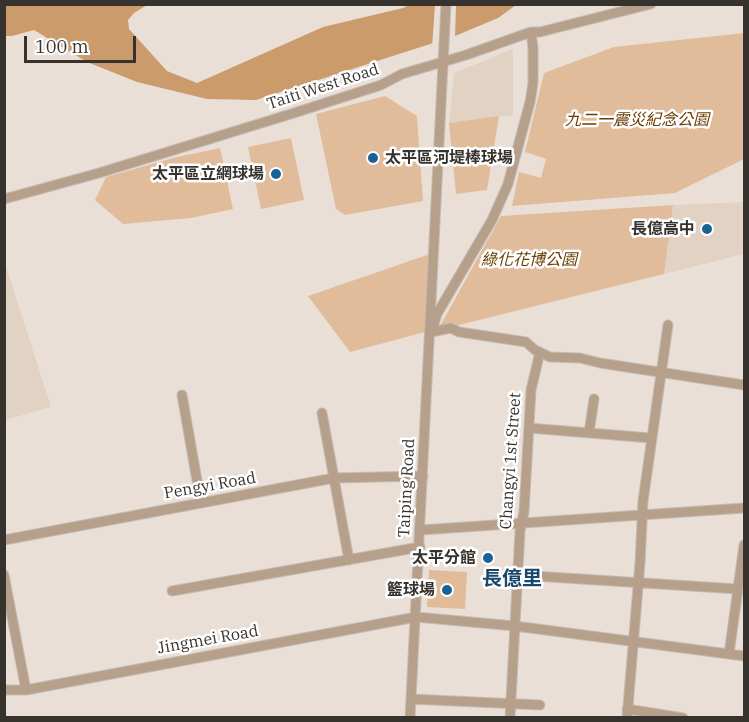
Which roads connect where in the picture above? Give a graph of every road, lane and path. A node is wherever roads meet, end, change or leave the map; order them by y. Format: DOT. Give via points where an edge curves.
graph roads {
  1 [pos="447,4"];
  2 [pos="651,4"];
  3 [pos="531,32"];
  4 [pos="443,62"];
  5 [pos="4,199"];
  6 [pos="668,325"];
  7 [pos="431,332"];
  8 [pos="540,352"];
  9 [pos="660,372"];
  10 [pos="744,385"];
  11 [pos="182,395"];
  12 [pos="594,399"];
  13 [pos="322,413"];
  14 [pos="529,428"];
  15 [pos="589,433"];
  16 [pos="651,438"];
  17 [pos="423,476"];
  18 [pos="334,478"];
  19 [pos="201,503"];
  20 [pos="744,508"];
  21 [pos="643,514"];
  22 [pos="522,522"];
  23 [pos="421,530"];
  24 [pos="4,540"];
  25 [pos="744,545"];
  26 [pos="420,547"];
  27 [pos="349,560"];
  28 [pos="518,574"];
  29 [pos="4,575"];
  30 [pos="638,583"];
  31 [pos="738,589"];
  32 [pos="172,591"];
  33 [pos="416,617"];
  34 [pos="9,619"];
  35 [pos="515,626"];
  36 [pos="633,641"];
  37 [pos="729,654"];
  38 [pos="744,656"];
  39 [pos="4,690"];
  40 [pos="26,690"];
  41 [pos="411,699"];
  42 [pos="511,703"];
  43 [pos="540,705"];
  44 [pos="627,713"];
  45 [pos="410,717"];
  46 [pos="510,717"];
  47 [pos="682,717"];
  1 -- 4 [label="street, Taiping Road"];
  2 -- 3 [label="street, Taiti West Road"];
  3 -- 4 [label="street, Taiti West Road"];
  3 -- 7 [label="street, Taiping Road" via="531,93 508,184"];
  4 -- 5 [label="street, Taiti West Road" via="294,113"];
  4 -- 7 [label="street, Taiping Road"];
  6 -- 9 [label="street"];
  7 -- 8 [label="street" via="451,328 511,339 526,342"];
  7 -- 17 [label="street, Taiping Road"];
  8 -- 9 [label="street" via="550,357 580,358"];
  8 -- 14 [label="street, Changyi 1st Street" via="531,390"];
  9 -- 10 [label="street"];
  9 -- 16 [label="street"];
  11 -- 19 [label="street"];
  12 -- 15 [label="street"];
  13 -- 18 [label="street"];
  14 -- 15 [label="street"];
  14 -- 22 [label="street, Changyi 1st Street"];
  15 -- 16 [label="street"];
  16 -- 21 [label="street"];
  17 -- 18 [label="street, Pengyi Road"];
  17 -- 23 [label="street, Taiping Road"];
  18 -- 19 [label="street, Pengyi Road"];
  18 -- 27 [label="street"];
  19 -- 24 [label="street, Pengyi Road"];
  20 -- 21 [label="street"];
  21 -- 22 [label="street"];
  21 -- 30 [label="street"];
  22 -- 23 [label="street"];
  22 -- 28 [label="street, Changyi 1st Street"];
  23 -- 26 [label="street, Taiping Road"];
  25 -- 31 [label="street"];
  26 -- 27 [label="street"];
  26 -- 33 [label="street, Taiping Road"];
  27 -- 32 [label="street"];
  28 -- 30 [label="street"];
  28 -- 35 [label="street, Changyi 1st Street"];
  29 -- 34 [label="street"];
  30 -- 31 [label="street"];
  30 -- 36 [label="street"];
  31 -- 37 [label="street"];
  33 -- 35 [label="street, Jingmei Road"];
  33 -- 40 [label="street, Jingmei Road"];
  33 -- 41 [label="street, Taiping Road"];
  34 -- 40 [label="street"];
  35 -- 36 [label="street, Jingmei Road"];
  35 -- 42 [label="street, Changyi 1st Street"];
  36 -- 37 [label="street, Jingmei Road"];
  36 -- 44 [label="street"];
  37 -- 38 [label="street, Jingmei Road"];
  39 -- 40 [label="street, Jingmei Road"];
  41 -- 42 [label="street"];
  41 -- 45 [label="street, Taiping Road"];
  42 -- 43 [label="street"];
  42 -- 46 [label="street, Changyi 1st Street"];
  44 -- 47 [label="street"];
}
